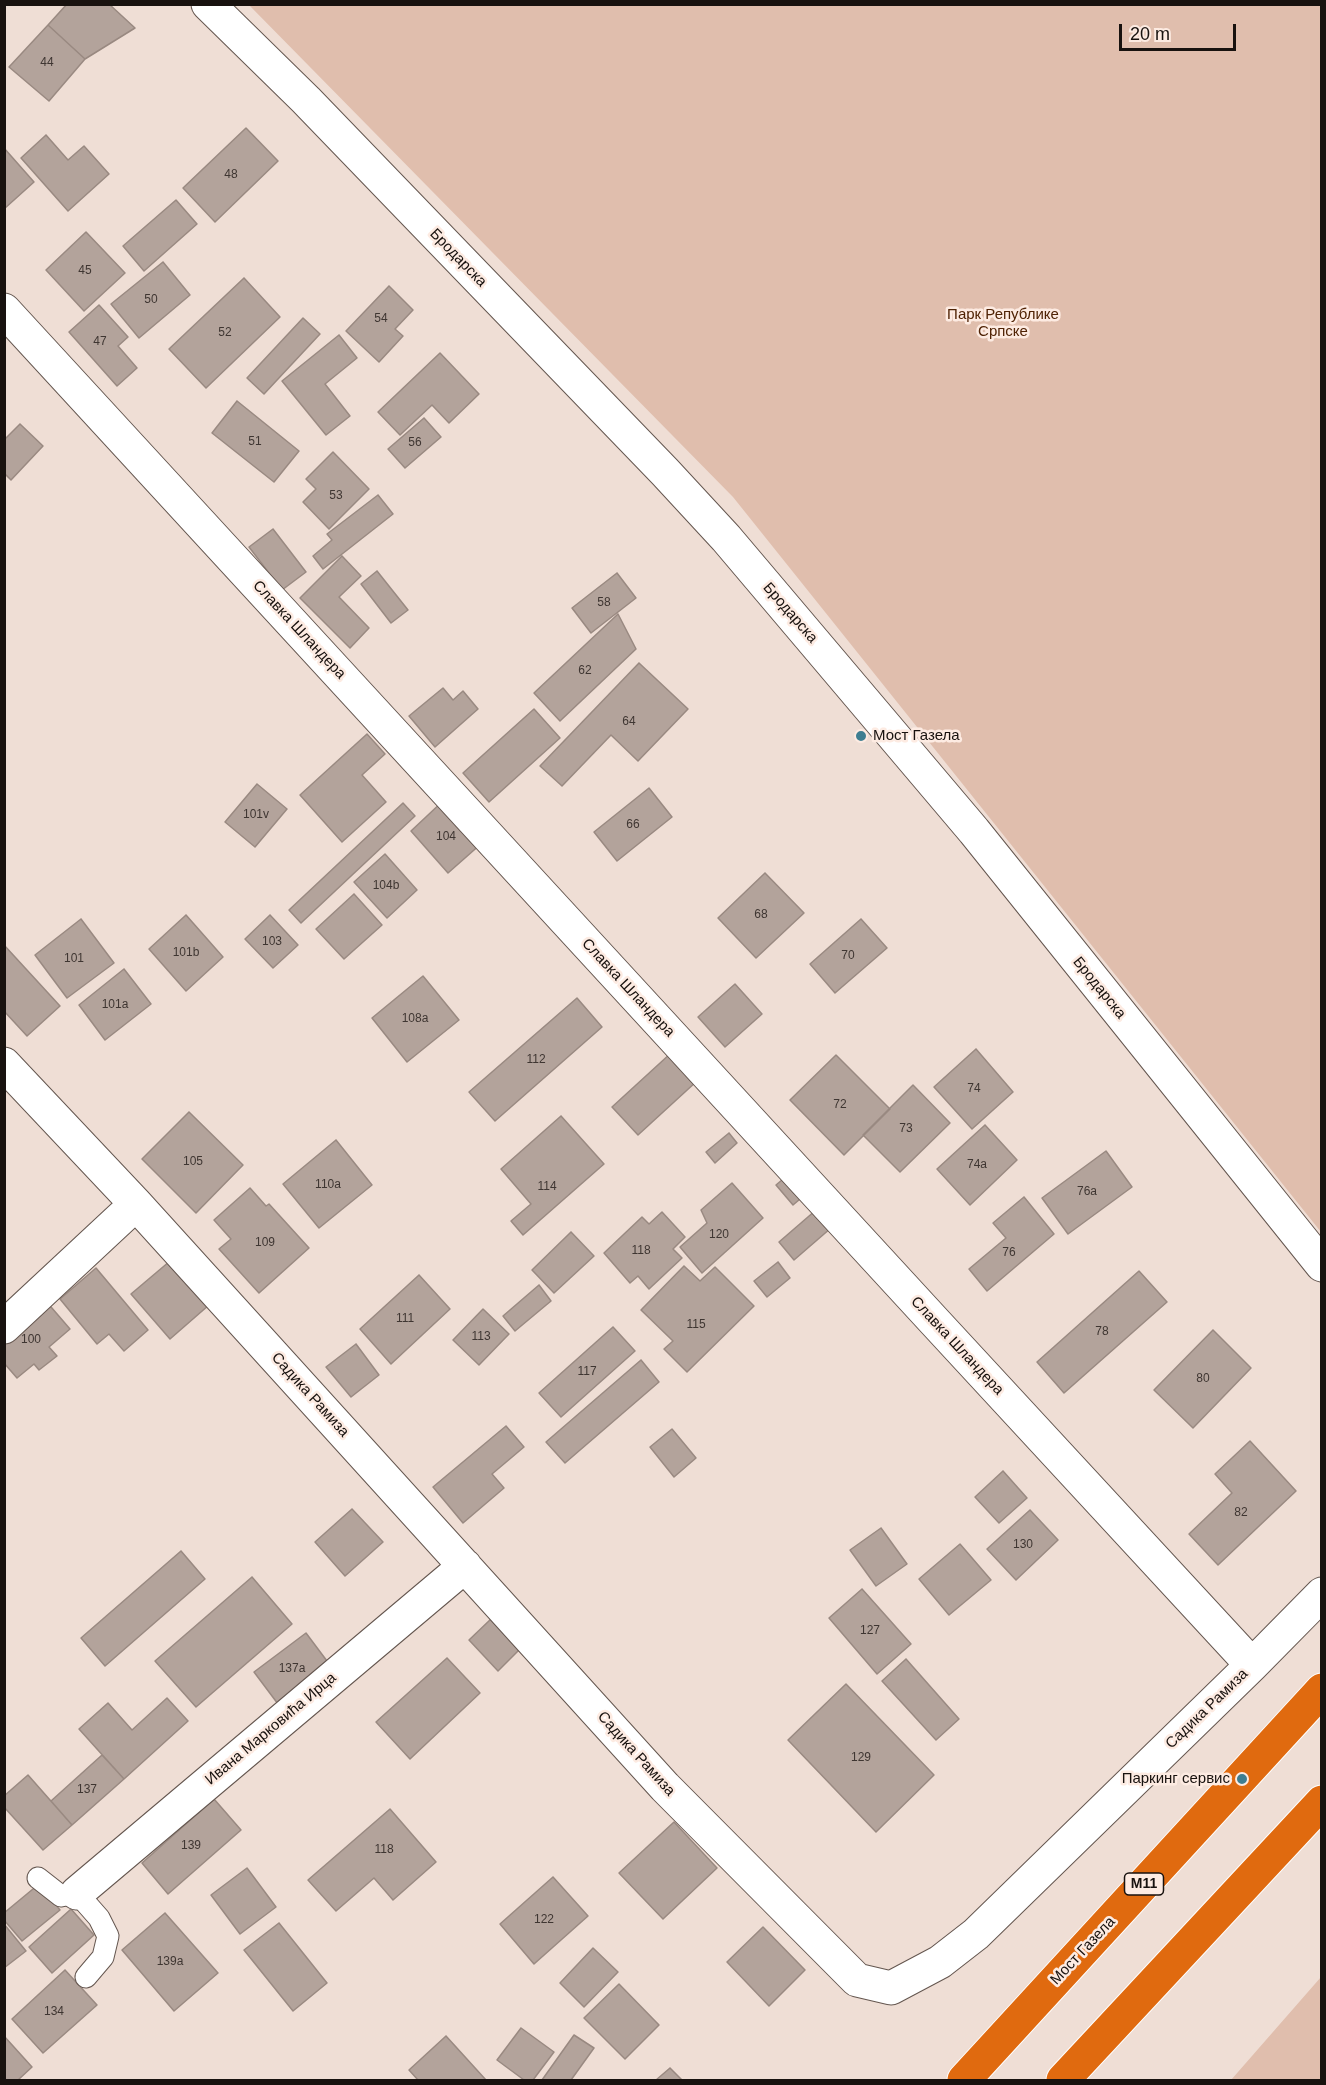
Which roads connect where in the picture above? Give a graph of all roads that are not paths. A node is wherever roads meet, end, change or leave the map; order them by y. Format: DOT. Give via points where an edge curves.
graph roads {
  1 [pos="208,4"];
  2 [pos="4,310"];
  3 [pos="4,1064"];
  4 [pos="136,1204"];
  5 [pos="1322,1266"];
  6 [pos="4,1327"];
  7 [pos="465,1566"];
  8 [pos="1322,1594"];
  9 [pos="1252,1665"];
  10 [pos="1322,1690"];
  11 [pos="1322,1802"];
  12 [pos="38,1878"];
  13 [pos="77,1893"];
  14 [pos="86,1977"];
  15 [pos="1123,2014"];
  16 [pos="964,2080"];
  17 [pos="1064,2080"];
  18 [pos="1086,2080"];
  1 -- 5 [label="street, Бродарска" via="314,108 726,538 974,831"];
  2 -- 9 [label="street, Славка Шландера"];
  3 -- 4 [label="street, Садика Рамиза"];
  4 -- 6 [label="street"];
  4 -- 7 [label="street, Садика Рамиза"];
  7 -- 9 [label="street, Садика Рамиза" via="665,1787 858,1980 891,1988 940,1962 976,1934"];
  7 -- 13 [label="street, Ивана Марковића Ирца"];
  8 -- 9 [label="street, Садика Рамиза"];
  10 -- 16 [label="highway, Мост Газела / M11"];
  11 -- 15 [label="highway"];
  12 -- 13 [label="lane" via="61,1896"];
  13 -- 14 [label="lane" via="99,1918 108,1936 103,1957"];
  15 -- 17 [label="highway"];
  15 -- 18 [label="highway"];
}
